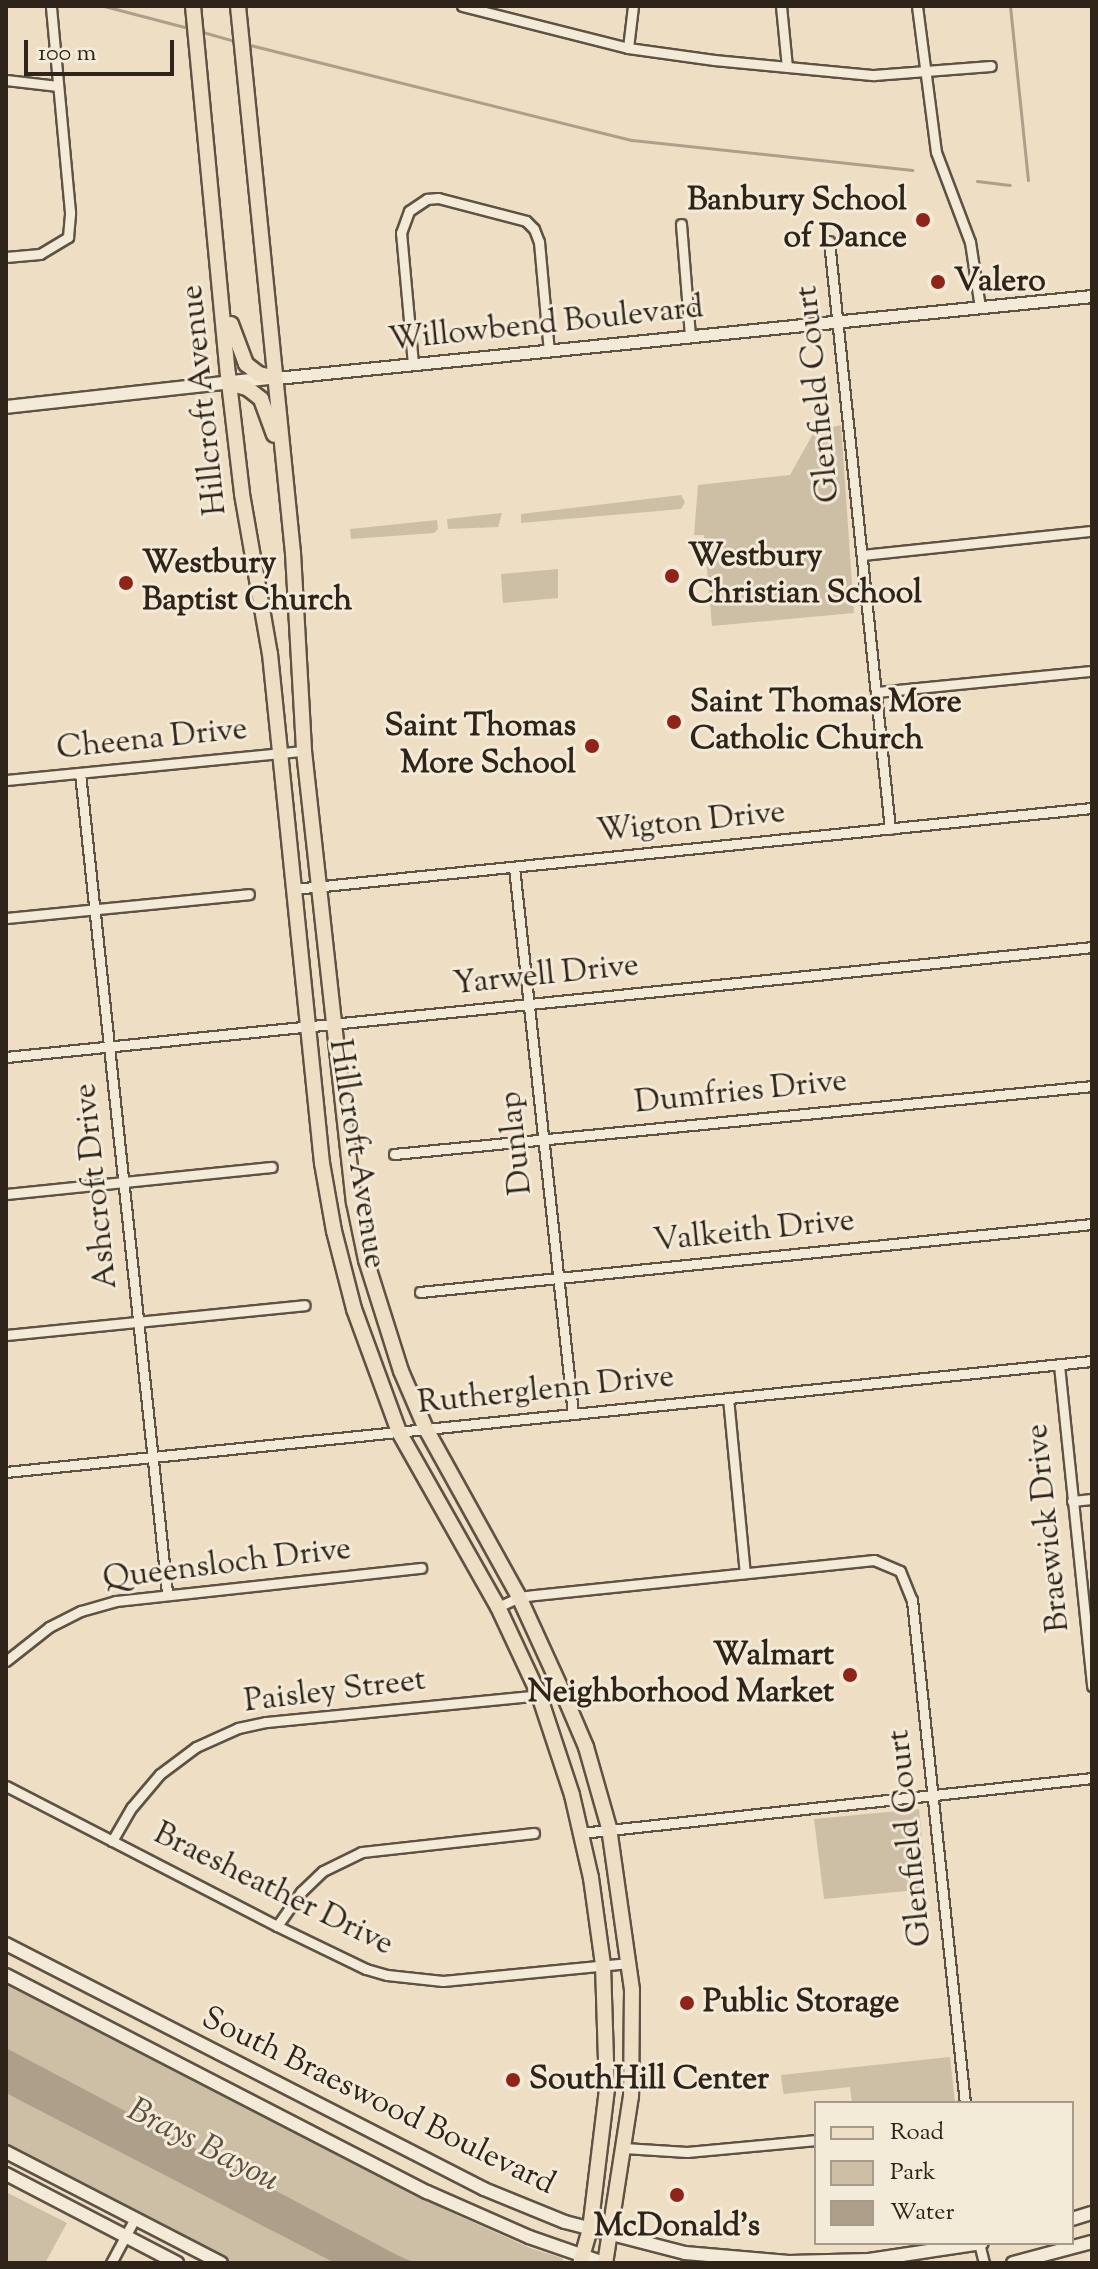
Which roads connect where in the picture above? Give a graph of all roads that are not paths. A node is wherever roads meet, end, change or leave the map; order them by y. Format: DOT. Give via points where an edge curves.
graph roads {
  1 [pos="51,6"];
  2 [pos="193,6"];
  3 [pos="462,6"];
  4 [pos="633,6"];
  5 [pos="781,6"];
  6 [pos="917,6"];
  7 [pos="504,11"];
  8 [pos="238,12"];
  9 [pos="628,48"];
  10 [pos="991,66"];
  11 [pos="787,67"];
  12 [pos="924,74"];
  13 [pos="6,80"];
  14 [pos="58,86"];
  15 [pos="681,224"];
  16 [pos="829,241"];
  17 [pos="6,257"];
  18 [pos="220,285"];
  19 [pos="1092,296"];
  20 [pos="980,307"];
  21 [pos="837,322"];
  22 [pos="690,337"];
  23 [pos="549,351"];
  24 [pos="413,364"];
  25 [pos="276,378"];
  26 [pos="229,383"];
  27 [pos="6,407"];
  28 [pos="285,470"];
  29 [pos="1092,531"];
  30 [pos="862,555"];
  31 [pos="1092,671"];
  32 [pos="876,692"];
  33 [pos="304,751"];
  34 [pos="280,754"];
  35 [pos="80,773"];
  36 [pos="6,780"];
  37 [pos="1092,808"];
  38 [pos="890,829"];
  39 [pos="514,867"];
  40 [pos="319,887"];
  41 [pos="294,889"];
  42 [pos="249,894"];
  43 [pos="94,910"];
  44 [pos="6,918"];
  45 [pos="1092,947"];
  46 [pos="529,1004"];
  47 [pos="333,1024"];
  48 [pos="307,1026"];
  49 [pos="109,1046"];
  50 [pos="6,1057"];
  51 [pos="1092,1086"];
  52 [pos="542,1139"];
  53 [pos="394,1154"];
  54 [pos="272,1167"];
  55 [pos="123,1183"];
  56 [pos="6,1194"];
  57 [pos="1092,1224"];
  58 [pos="557,1278"];
  59 [pos="420,1292"];
  60 [pos="304,1305"];
  61 [pos="138,1322"];
  62 [pos="6,1335"];
  63 [pos="1092,1361"];
  64 [pos="1059,1365"];
  65 [pos="728,1398"];
  66 [pos="573,1414"];
  67 [pos="426,1429"];
  68 [pos="399,1432"];
  69 [pos="152,1458"];
  70 [pos="6,1472"];
  71 [pos="1092,1499"];
  72 [pos="1072,1501"];
  73 [pos="421,1568"];
  74 [pos="745,1573"];
  75 [pos="167,1593"];
  76 [pos="519,1597"];
  77 [pos="498,1607"];
  78 [pos="1090,1639"];
  79 [pos="6,1661"];
  80 [pos="1092,1686"];
  81 [pos="563,1693"];
  82 [pos="539,1695"];
  83 [pos="1092,1778"];
  84 [pos="6,1786"];
  85 [pos="933,1794"];
  86 [pos="609,1828"];
  87 [pos="534,1833"];
  88 [pos="581,1833"];
  89 [pos="112,1841"];
  90 [pos="277,1926"];
  91 [pos="6,1944"];
  92 [pos="629,1963"];
  93 [pos="603,1965"];
  94 [pos="6,1975"];
  95 [pos="128,2007"];
  96 [pos="606,2026"];
  97 [pos="116,2031"];
  98 [pos="631,2096"];
  99 [pos="965,2101"];
  100 [pos="352,2122"];
  101 [pos="814,2140"];
  102 [pos="339,2146"];
  103 [pos="624,2148"];
  104 [pos="6,2152"];
  105 [pos="452,2173"];
  106 [pos="6,2174"];
  107 [pos="439,2198"];
  108 [pos="135,2218"];
  109 [pos="590,2229"];
  110 [pos="611,2235"];
  111 [pos="126,2236"];
  112 [pos="1092,2242"];
  113 [pos="967,2245"];
  114 [pos="581,2259"];
  115 [pos="111,2263"];
  116 [pos="177,2263"];
  117 [pos="221,2263"];
  118 [pos="605,2263"];
  119 [pos="789,2263"];
  120 [pos="1013,2263"];
  1 -- 14 [label="street"];
  2 -- 18 [label="main road, Hillcroft Avenue"];
  3 -- 7 [label="street"];
  4 -- 9 [label="street"];
  5 -- 11 [label="street"];
  6 -- 12 [label="street"];
  7 -- 9 [label="street"];
  8 -- 25 [label="main road, Hillcroft Avenue"];
  9 -- 11 [label="street"];
  10 -- 12 [label="street"];
  11 -- 12 [label="street"];
  12 -- 20 [label="street" via="936,152 970,242"];
  13 -- 14 [label="street"];
  14 -- 17 [label="street" via="68,237 40,254"];
  15 -- 22 [label="street"];
  16 -- 21 [label="street, Glenfield Court"];
  18 -- 25 [label="main road" via="240,355 250,368"];
  18 -- 26 [label="main road, Hillcroft Avenue"];
  19 -- 20 [label="street, Willowbend Boulevard"];
  20 -- 21 [label="street, Willowbend Boulevard"];
  21 -- 22 [label="street, Willowbend Boulevard"];
  21 -- 30 [label="street, Glenfield Court"];
  22 -- 23 [label="street, Willowbend Boulevard"];
  23 -- 24 [label="street, Willowbend Boulevard"];
  23 -- 24 [label="street" via="534,229 526,221 469,205 427,199 403,220 401,243"];
  24 -- 25 [label="street, Willowbend Boulevard"];
  25 -- 26 [label="main road, Willowbend Boulevard"];
  25 -- 28 [label="main road, Hillcroft Avenue"];
  26 -- 27 [label="main road, Willowbend Boulevard"];
  26 -- 28 [label="main road" via="261,399"];
  26 -- 34 [label="main road, Hillcroft Avenue"];
  28 -- 33 [label="main road, Hillcroft Avenue"];
  29 -- 30 [label="street"];
  30 -- 32 [label="street, Glenfield Court"];
  31 -- 32 [label="street"];
  32 -- 38 [label="street, Glenfield Court"];
  33 -- 34 [label="street, Cheena Drive"];
  33 -- 40 [label="main road, Hillcroft Avenue"];
  34 -- 35 [label="street, Cheena Drive"];
  34 -- 41 [label="main road, Hillcroft Avenue"];
  35 -- 36 [label="street, Cheena Drive"];
  35 -- 43 [label="street, Ashcroft Drive"];
  37 -- 38 [label="street, Wigton Drive"];
  38 -- 39 [label="street, Wigton Drive"];
  39 -- 40 [label="street, Wigton Drive"];
  39 -- 46 [label="street, Dunlap"];
  40 -- 41 [label="street, Wigton Drive"];
  40 -- 47 [label="main road, Hillcroft Avenue"];
  41 -- 48 [label="main road, Hillcroft Avenue"];
  42 -- 43 [label="street"];
  43 -- 44 [label="street"];
  43 -- 49 [label="street, Ashcroft Drive"];
  45 -- 46 [label="street, Yarwell Drive"];
  46 -- 47 [label="street, Yarwell Drive"];
  46 -- 52 [label="street, Dunlap"];
  47 -- 48 [label="street, Yarwell Drive"];
  47 -- 67 [label="main road, Hillcroft Avenue" via="366,1260 401,1371"];
  48 -- 49 [label="street, Yarwell Drive"];
  48 -- 68 [label="main road, Hillcroft Avenue" via="334,1231 354,1309"];
  49 -- 50 [label="street, Yarwell Drive"];
  49 -- 55 [label="street, Ashcroft Drive"];
  51 -- 52 [label="street, Dumfries Drive"];
  52 -- 53 [label="street, Dumfries Drive"];
  52 -- 58 [label="street, Dunlap"];
  54 -- 55 [label="street"];
  55 -- 56 [label="street"];
  55 -- 61 [label="street, Ashcroft Drive"];
  57 -- 58 [label="street, Valkeith Drive"];
  58 -- 59 [label="street, Valkeith Drive"];
  58 -- 66 [label="street, Dunlap"];
  60 -- 61 [label="street"];
  61 -- 62 [label="street"];
  61 -- 69 [label="street, Ashcroft Drive"];
  63 -- 64 [label="street, Rutherglenn Drive"];
  64 -- 65 [label="street, Rutherglenn Drive"];
  64 -- 72 [label="street, Braewick Drive"];
  65 -- 66 [label="street, Rutherglenn Drive"];
  65 -- 74 [label="street"];
  66 -- 67 [label="street, Rutherglenn Drive"];
  67 -- 68 [label="street, Rutherglenn Drive"];
  67 -- 76 [label="main road, Hillcroft Avenue"];
  68 -- 69 [label="street, Rutherglenn Drive"];
  68 -- 77 [label="main road, Hillcroft Avenue"];
  69 -- 70 [label="street, Rutherglenn Drive"];
  69 -- 75 [label="street, Ashcroft Drive"];
  71 -- 72 [label="street"];
  72 -- 78 [label="street, Braewick Drive"];
  73 -- 75 [label="street, Queensloch Drive"];
  74 -- 76 [label="street"];
  74 -- 85 [label="street, Glenfield Court" via="874,1560 900,1571 912,1600"];
  75 -- 79 [label="street, Queensloch Drive" via="81,1611 49,1627"];
  76 -- 77 [label="street"];
  76 -- 81 [label="main road, Hillcroft Avenue"];
  77 -- 82 [label="main road, Hillcroft Avenue"];
  78 -- 80 [label="street, Braewick Drive"];
  81 -- 82 [label="street, Paisley Street"];
  81 -- 86 [label="main road, Hillcroft Avenue" via="586,1747"];
  82 -- 88 [label="main road, Hillcroft Avenue"];
  82 -- 89 [label="street, Paisley Street" via="238,1728 196,1747 160,1774"];
  83 -- 85 [label="street"];
  84 -- 89 [label="street, Braesheather Drive"];
  85 -- 86 [label="street"];
  85 -- 99 [label="street, Glenfield Court"];
  86 -- 88 [label="street"];
  86 -- 92 [label="main road, Hillcroft Avenue"];
  87 -- 90 [label="street" via="362,1852 323,1871"];
  88 -- 93 [label="main road, Hillcroft Avenue"];
  89 -- 90 [label="street, Braesheather Drive"];
  90 -- 93 [label="street, Braesheather Drive" via="366,1969 425,1981"];
  91 -- 95 [label="main road, South Braeswood Boulevard"];
  92 -- 93 [label="street, Braesheather Drive"];
  92 -- 98 [label="main road, Hillcroft Avenue"];
  93 -- 96 [label="main road, Hillcroft Avenue"];
  94 -- 97 [label="main road, South Braeswood Boulevard"];
  95 -- 97 [label="main road"];
  95 -- 100 [label="main road, South Braeswood Boulevard"];
  96 -- 98 [label="main road" via="615,2052 617,2089"];
  96 -- 109 [label="main road, Hillcroft Avenue" via="607,2089"];
  97 -- 102 [label="main road, South Braeswood Boulevard"];
  98 -- 103 [label="main road, Hillcroft Avenue"];
  100 -- 102 [label="main road"];
  100 -- 105 [label="main road, South Braeswood Boulevard"];
  101 -- 103 [label="street" via="687,2152"];
  102 -- 107 [label="main road, South Braeswood Boulevard"];
  103 -- 110 [label="main road, Hillcroft Avenue"];
  104 -- 108 [label="main road"];
  105 -- 107 [label="main road"];
  105 -- 109 [label="main road, South Braeswood Boulevard" via="531,2210"];
  106 -- 111 [label="main road"];
  107 -- 114 [label="main road, South Braeswood Boulevard"];
  108 -- 111 [label="street"];
  108 -- 117 [label="main road"];
  109 -- 110 [label="main road, South Braeswood Boulevard"];
  109 -- 114 [label="main road, Hillcroft Avenue"];
  110 -- 118 [label="main road, Hillcroft Avenue"];
  110 -- 119 [label="main road, South Braeswood Boulevard" via="685,2253"];
  111 -- 115 [label="street"];
  111 -- 116 [label="main road"];
  112 -- 120 [label="main road"];
  113 -- 119 [label="main road, South Braeswood Boulevard" via="869,2260"];
  114 -- 118 [label="main road, South Braeswood Boulevard"];
}
